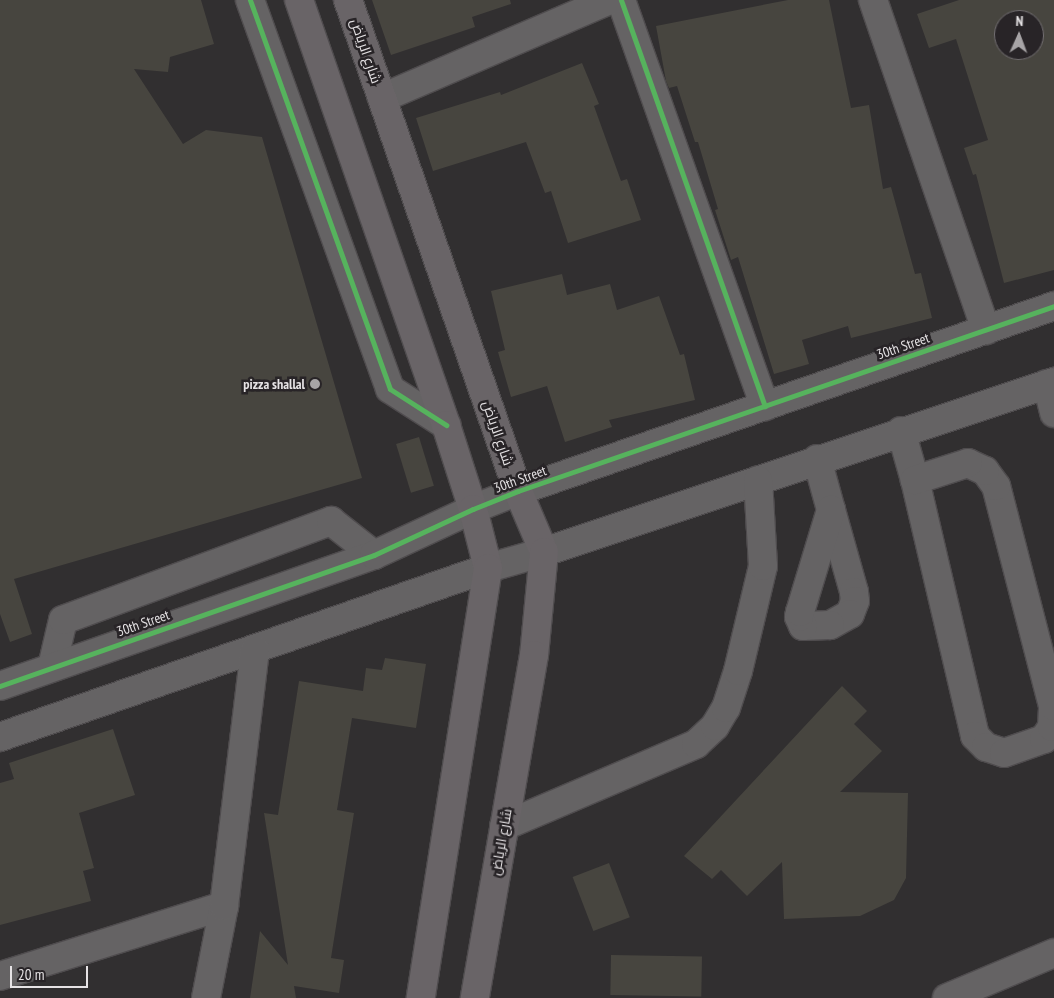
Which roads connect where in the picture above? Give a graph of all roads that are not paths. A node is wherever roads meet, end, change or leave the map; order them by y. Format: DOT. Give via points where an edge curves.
graph roads {
  1 [pos="250,0"];
  2 [pos="299,0"];
  3 [pos="348,0"];
  4 [pos="610,0"];
  5 [pos="621,0"];
  6 [pos="873,0"];
  7 [pos="382,98"];
  8 [pos="1054,306"];
  9 [pos="986,330"];
  10 [pos="1050,383"];
  11 [pos="765,406"];
  12 [pos="1054,413"];
  13 [pos="446,425"];
  14 [pos="901,431"];
  15 [pos="817,459"];
  16 [pos="758,480"];
  17 [pos="915,480"];
  18 [pos="518,491"];
  19 [pos="473,509"];
  20 [pos="832,510"];
  21 [pos="544,552"];
  22 [pos="374,554"];
  23 [pos="488,568"];
  24 [pos="255,650"];
  25 [pos="52,667"];
  26 [pos="1,680"];
  27 [pos="0,737"];
  28 [pos="504,826"];
  29 [pos="224,906"];
  30 [pos="1054,954"];
  31 [pos="0,976"];
  32 [pos="206,998"];
  33 [pos="421,998"];
  34 [pos="475,998"];
  35 [pos="947,998"];
  1 -- 13 [label="street" via="390,389"];
  2 -- 13 [label="main road"];
  3 -- 7 [label="main road, شارع الرياض"];
  4 -- 7 [label="street"];
  5 -- 11 [label="street"];
  6 -- 9 [label="street"];
  7 -- 18 [label="main road, شارع الرياض"];
  8 -- 9 [label="street, 30th Street"];
  9 -- 11 [label="street, 30th Street"];
  10 -- 12 [label="street"];
  10 -- 14 [label="street"];
  11 -- 18 [label="street, 30th Street"];
  13 -- 19 [label="main road"];
  14 -- 15 [label="street"];
  14 -- 17 [label="street"];
  15 -- 16 [label="street"];
  15 -- 20 [label="street"];
  16 -- 21 [label="street"];
  16 -- 28 [label="street" via="763,566 738,671 726,708 716,726 696,744"];
  17 -- 17 [label="street" via="975,736 986,747 1004,753 1044,739 1052,726 1053,706 996,486 984,471 968,463"];
  18 -- 19 [label="street, 30th Street"];
  18 -- 21 [label="main road, شارع الرياض"];
  19 -- 22 [label="street, 30th Street"];
  19 -- 23 [label="main road"];
  21 -- 23 [label="street"];
  21 -- 28 [label="main road, شارع الرياض" via="534,655"];
  22 -- 25 [label="street, 30th Street"];
  22 -- 25 [label="street" via="331,521 63,620"];
  23 -- 24 [label="street"];
  23 -- 33 [label="main road"];
  24 -- 27 [label="street"];
  24 -- 29 [label="street"];
  25 -- 26 [label="street, 30th Street"];
  28 -- 34 [label="main road, شارع الرياض"];
  29 -- 31 [label="street"];
  29 -- 32 [label="street"];
  30 -- 35 [label="street"];
}
